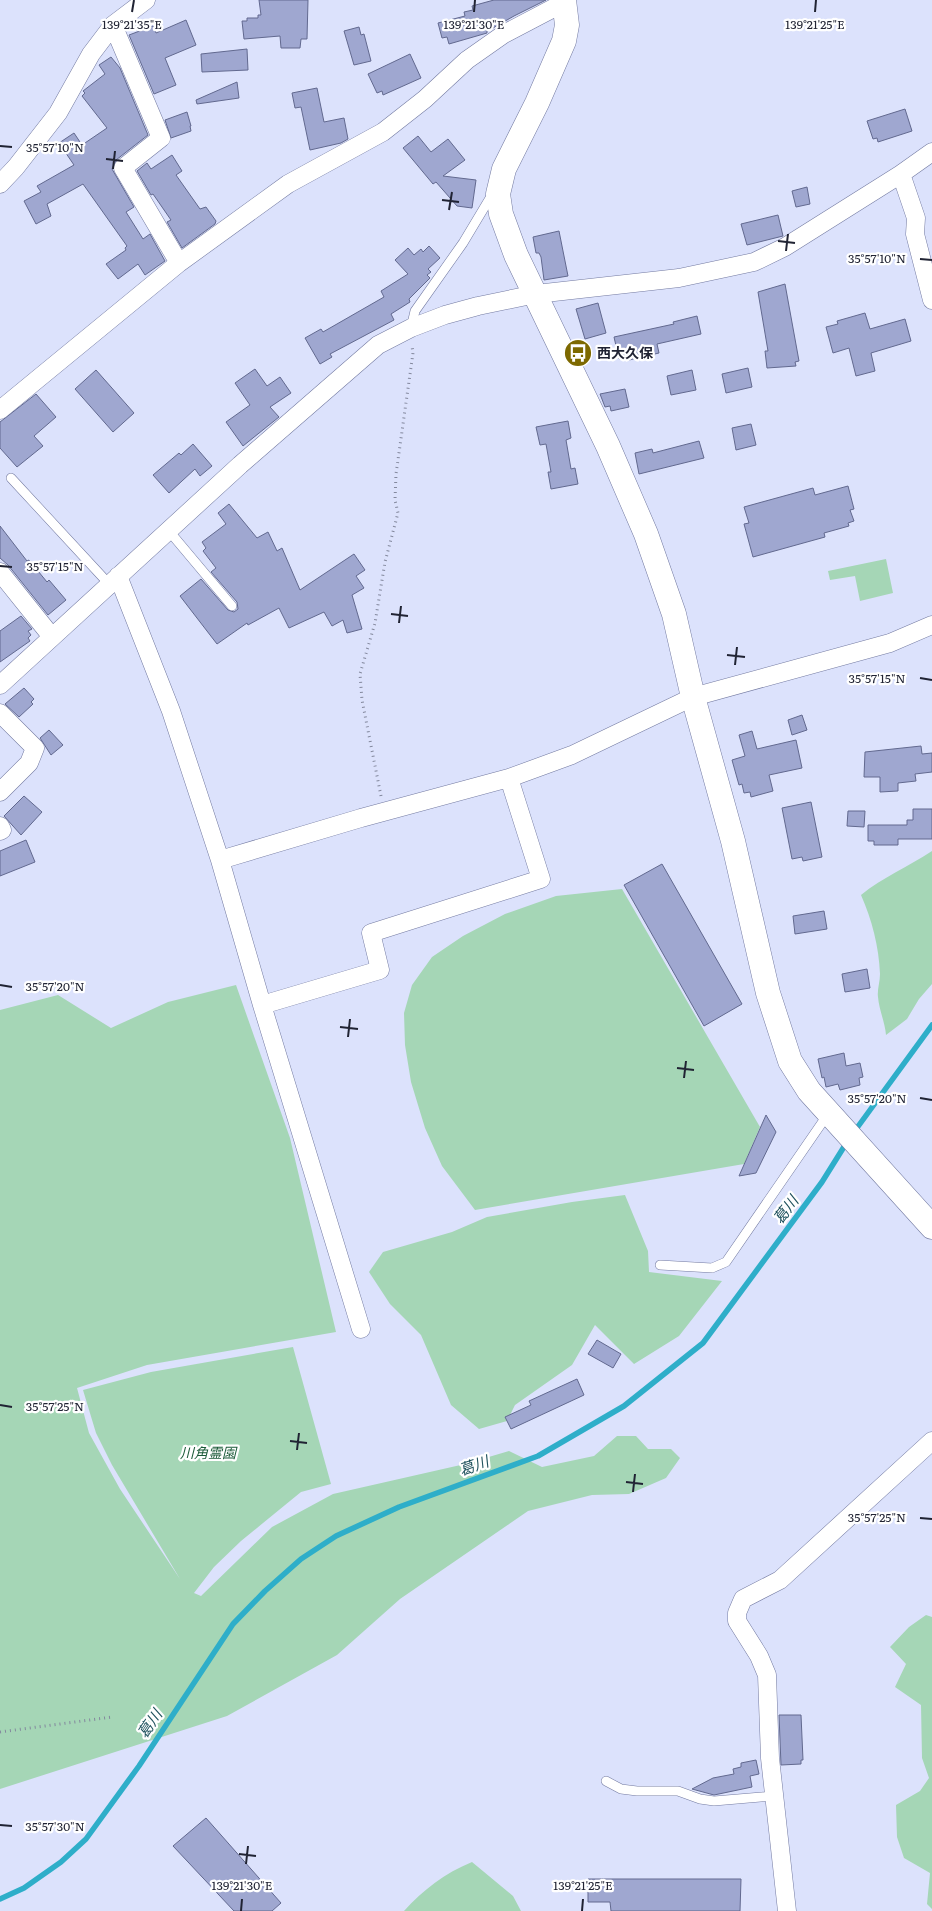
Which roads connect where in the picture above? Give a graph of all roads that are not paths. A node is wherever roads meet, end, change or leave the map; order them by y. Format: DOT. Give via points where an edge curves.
graph roads {
  1 [pos="146,0"];
  2 [pos="565,1"];
  3 [pos="113,25"];
  4 [pos="932,152"];
  5 [pos="901,174"];
  6 [pos="501,180"];
  7 [pos="0,184"];
  8 [pos="924,217"];
  9 [pos="179,263"];
  10 [pos="536,294"];
  11 [pos="932,300"];
  12 [pos="411,328"];
  13 [pos="0,410"];
  14 [pos="11,478"];
  15 [pos="169,531"];
  16 [pos="0,572"];
  17 [pos="114,580"];
  18 [pos="232,606"];
  19 [pos="932,625"];
  20 [pos="52,637"];
  21 [pos="0,685"];
  22 [pos="693,697"];
  23 [pos="0,713"];
  24 [pos="509,778"];
  25 [pos="0,792"];
  26 [pos="0,826"];
  27 [pos="0,831"];
  28 [pos="220,860"];
  29 [pos="262,1006"];
  30 [pos="832,1118"];
  31 [pos="932,1227"];
  32 [pos="660,1265"];
  33 [pos="361,1329"];
  34 [pos="932,1441"];
  35 [pos="606,1781"];
  36 [pos="773,1796"];
  37 [pos="787,1911"];
  1 -- 3 [label="street"];
  2 -- 6 [label="street" via="567,25 564,41"];
  2 -- 9 [label="street" via="504,34 467,60 383,132 288,184"];
  3 -- 7 [label="street" via="91,54 58,113"];
  3 -- 9 [label="street" via="161,138 123,168"];
  4 -- 5 [label="street"];
  5 -- 8 [label="street"];
  5 -- 10 [label="street" via="785,247 754,262 670,279"];
  6 -- 10 [label="street" via="498,194 501,214 516,255"];
  6 -- 12 [label="lane" via="463,243 415,311"];
  8 -- 11 [label="street" via="915,234"];
  9 -- 13 [label="street"];
  10 -- 12 [label="street" via="445,315"];
  10 -- 22 [label="street" via="646,534 674,614"];
  12 -- 15 [label="street" via="371,351"];
  14 -- 17 [label="lane"];
  15 -- 17 [label="street"];
  15 -- 18 [label="lane"];
  16 -- 20 [label="street"];
  17 -- 20 [label="street"];
  17 -- 28 [label="street" via="171,711"];
  19 -- 22 [label="street" via="890,643"];
  20 -- 21 [label="street"];
  22 -- 24 [label="street" via="572,755"];
  22 -- 30 [label="street" via="733,841 768,993 790,1061"];
  23 -- 25 [label="street" via="35,748 30,763"];
  24 -- 28 [label="street"];
  24 -- 29 [label="street" via="541,879 371,933 380,970"];
  26 -- 27 [label="street"];
  28 -- 29 [label="street"];
  29 -- 33 [label="street"];
  30 -- 31 [label="street"];
  30 -- 32 [label="lane" via="726,1262 712,1268"];
  34 -- 36 [label="street" via="780,1580 743,1599 737,1613 738,1621 767,1675"];
  35 -- 36 [label="lane" via="620,1789 678,1791 714,1801"];
  36 -- 37 [label="street"];
}
